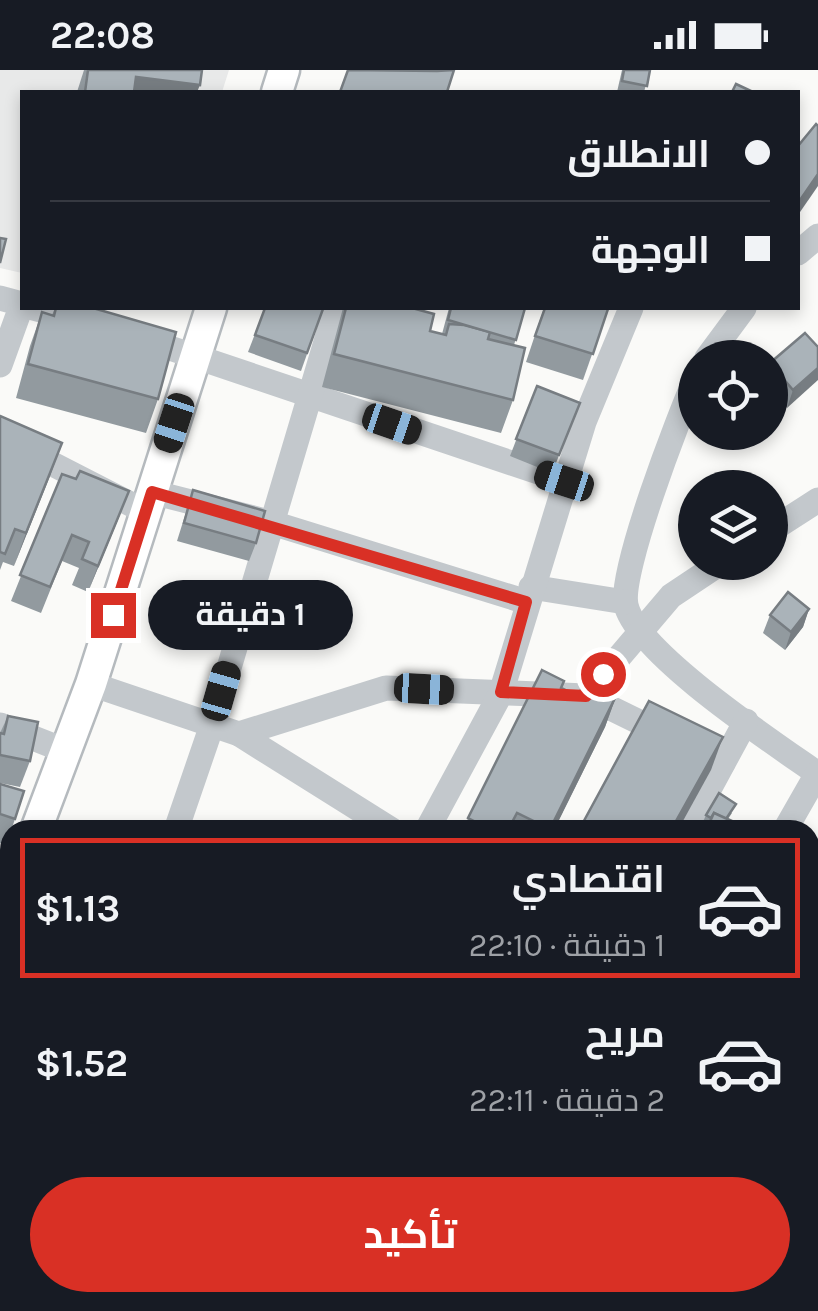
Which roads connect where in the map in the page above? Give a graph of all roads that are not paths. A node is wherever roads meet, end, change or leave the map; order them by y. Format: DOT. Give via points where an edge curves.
graph roads {
  1 [pos="20,310"];
  2 [pos="40,310"];
  3 [pos="209,310"];
  4 [pos="335,310"];
  5 [pos="630,310"];
  6 [pos="743,310"];
  7 [pos="720,340"];
  8 [pos="196,354"];
  9 [pos="0,365"];
  10 [pos="309,393"];
  11 [pos="678,429"];
  12 [pos="0,437"];
  13 [pos="564,481"];
  14 [pos="818,500"];
  15 [pos="149,502"];
  16 [pos="788,519"];
  17 [pos="269,522"];
  18 [pos="695,580"];
  19 [pos="529,594"];
  20 [pos="625,602"];
  21 [pos="638,630"];
  22 [pos="91,684"];
  23 [pos="501,692"];
  24 [pos="586,696"];
  25 [pos="746,721"];
  26 [pos="0,724"];
  27 [pos="212,725"];
  28 [pos="238,734"];
  29 [pos="66,751"];
  30 [pos="723,764"];
  31 [pos="817,774"];
  32 [pos="31,817"];
  33 [pos="179,820"];
  34 [pos="376,820"];
  35 [pos="433,820"];
  36 [pos="692,820"];
  37 [pos="791,820"];
  1 -- 9 [label="street"];
  2 -- 8 [label="street"];
  3 -- 8 [label="main road"];
  4 -- 10 [label="street"];
  5 -- 13 [label="street"];
  6 -- 7 [label="street"];
  8 -- 10 [label="street"];
  8 -- 15 [label="main road"];
  10 -- 13 [label="street"];
  10 -- 17 [label="street"];
  11 -- 20 [label="street" via="631,565"];
  12 -- 15 [label="street"];
  13 -- 19 [label="street"];
  14 -- 16 [label="street"];
  15 -- 17 [label="street"];
  15 -- 22 [label="main road"];
  17 -- 19 [label="street"];
  17 -- 27 [label="street"];
  18 -- 21 [label="street"];
  19 -- 20 [label="street"];
  19 -- 23 [label="street"];
  20 -- 21 [label="street"];
  21 -- 24 [label="street"];
  21 -- 25 [label="street"];
  22 -- 27 [label="street"];
  22 -- 29 [label="main road"];
  23 -- 24 [label="street"];
  23 -- 28 [label="street" via="386,688"];
  23 -- 35 [label="street"];
  24 -- 30 [label="street"];
  25 -- 30 [label="street"];
  25 -- 31 [label="street"];
  26 -- 29 [label="street"];
  27 -- 28 [label="street"];
  27 -- 33 [label="street"];
  28 -- 34 [label="street"];
  29 -- 32 [label="main road"];
  30 -- 36 [label="street"];
  31 -- 37 [label="street"];
}
